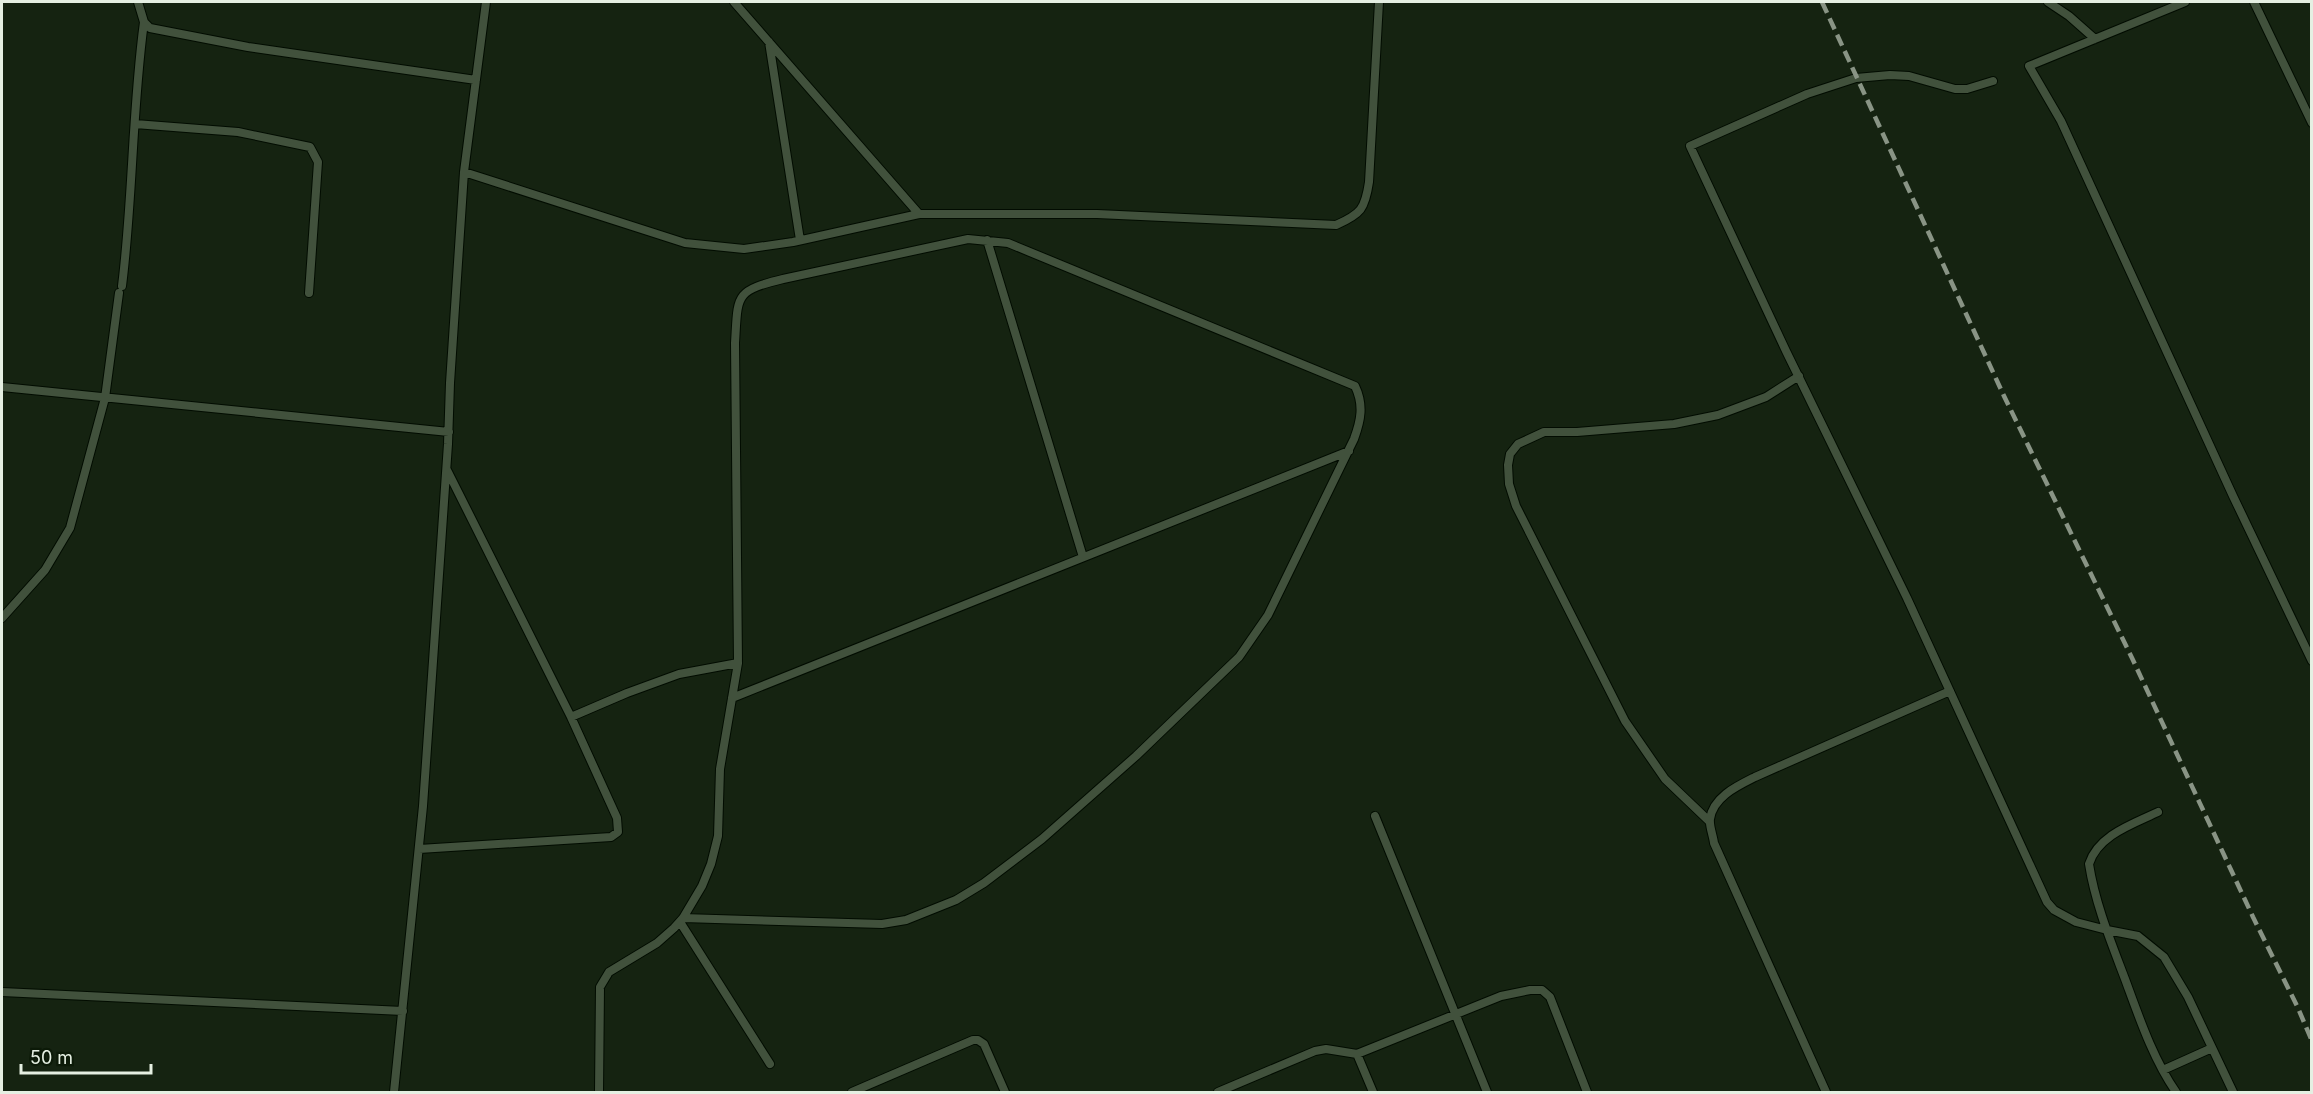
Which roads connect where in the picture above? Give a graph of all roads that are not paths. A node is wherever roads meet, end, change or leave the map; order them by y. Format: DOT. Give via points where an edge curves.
graph roads {
  1 [pos="138,2"];
  2 [pos="486,2"];
  3 [pos="734,2"];
  4 [pos="1379,2"];
  5 [pos="2048,2"];
  6 [pos="2185,2"];
  7 [pos="2254,2"];
  8 [pos="144,22"];
  9 [pos="2095,39"];
  10 [pos="768,41"];
  11 [pos="476,80"];
  12 [pos="1993,81"];
  13 [pos="2312,123"];
  14 [pos="135,124"];
  15 [pos="464,172"];
  16 [pos="918,214"];
  17 [pos="800,240"];
  18 [pos="987,240"];
  19 [pos="309,293"];
  20 [pos="1798,376"];
  21 [pos="2,387"];
  22 [pos="105,398"];
  23 [pos="449,432"];
  24 [pos="1349,450"];
  25 [pos="447,468"];
  26 [pos="1083,557"];
  27 [pos="2,618"];
  28 [pos="2312,661"];
  29 [pos="738,663"];
  30 [pos="1950,691"];
  31 [pos="732,698"];
  32 [pos="571,717"];
  33 [pos="2158,812"];
  34 [pos="1375,816"];
  35 [pos="1709,821"];
  36 [pos="419,849"];
  37 [pos="681,920"];
  38 [pos="2107,930"];
  39 [pos="2,992"];
  40 [pos="403,1011"];
  41 [pos="1455,1015"];
  42 [pos="2212,1048"];
  43 [pos="1357,1054"];
  44 [pos="770,1064"];
  45 [pos="2163,1070"];
  46 [pos="394,1092"];
  47 [pos="598,1092"];
  48 [pos="852,1092"];
  49 [pos="1005,1092"];
  50 [pos="1218,1092"];
  51 [pos="1373,1092"];
  52 [pos="1487,1092"];
  53 [pos="1587,1092"];
  54 [pos="1826,1092"];
  55 [pos="2176,1092"];
  56 [pos="2233,1092"];
  1 -- 8 [label="lane"];
  2 -- 11 [label="lane"];
  3 -- 10 [label="lane"];
  4 -- 16 [label="lane" via="1369,182 1366,203 1355,217 1336,225 1097,214"];
  5 -- 9 [label="lane"];
  6 -- 9 [label="lane"];
  7 -- 13 [label="lane"];
  8 -- 11 [label="lane" via="150,28 248,47"];
  8 -- 14 [label="lane"];
  9 -- 28 [label="lane" via="2029,66 2061,121"];
  10 -- 16 [label="lane"];
  10 -- 17 [label="lane"];
  11 -- 15 [label="lane"];
  12 -- 20 [label="lane" via="1967,89 1910,76 1856,78 1807,94 1690,146"];
  14 -- 19 [label="lane" via="238,132 310,147 318,162"];
  14 -- 22 [label="lane" via="130,223"];
  15 -- 17 [label="lane" via="685,243 744,249"];
  15 -- 23 [label="lane"];
  16 -- 17 [label="lane"];
  18 -- 24 [label="lane" via="1008,243 1355,387 1361,398 1361,420"];
  18 -- 26 [label="lane"];
  18 -- 29 [label="lane" via="968,239 774,281 756,286 738,300"];
  20 -- 30 [label="lane"];
  20 -- 35 [label="lane" via="1766,398 1718,415 1674,424 1544,432 1518,444 1510,454 1509,484 1516,506 1625,721 1665,779"];
  21 -- 22 [label="lane"];
  22 -- 23 [label="lane"];
  22 -- 27 [label="lane" via="70,528 45,570"];
  23 -- 25 [label="lane"];
  24 -- 26 [label="lane"];
  24 -- 37 [label="lane" via="1268,615 1239,657 1136,756 1042,839 984,883 931,911 882,924"];
  25 -- 32 [label="lane"];
  25 -- 36 [label="lane"];
  26 -- 31 [label="lane"];
  29 -- 31 [label="lane"];
  29 -- 32 [label="lane" via="679,674"];
  30 -- 35 [label="lane" via="1735,787 1713,807"];
  30 -- 38 [label="lane" via="2048,902 2061,915"];
  31 -- 37 [label="lane" via="720,770 718,836 702,886"];
  32 -- 36 [label="lane" via="617,818 618,832 611,837"];
  33 -- 38 [label="lane" via="2110,835 2091,856 2090,873"];
  34 -- 41 [label="lane"];
  35 -- 54 [label="lane" via="1714,843"];
  36 -- 40 [label="lane"];
  37 -- 44 [label="lane"];
  37 -- 47 [label="lane" via="657,942 609,972 600,987"];
  38 -- 42 [label="lane" via="2138,936 2164,957"];
  38 -- 45 [label="lane"];
  39 -- 40 [label="lane"];
  40 -- 46 [label="lane"];
  41 -- 43 [label="lane"];
  41 -- 52 [label="lane"];
  41 -- 53 [label="lane" via="1501,996 1542,990 1550,997"];
  42 -- 45 [label="lane"];
  42 -- 56 [label="lane"];
  43 -- 50 [label="lane" via="1315,1051"];
  43 -- 51 [label="lane"];
  45 -- 55 [label="lane"];
  48 -- 49 [label="lane" via="973,1040 984,1044"];
}
